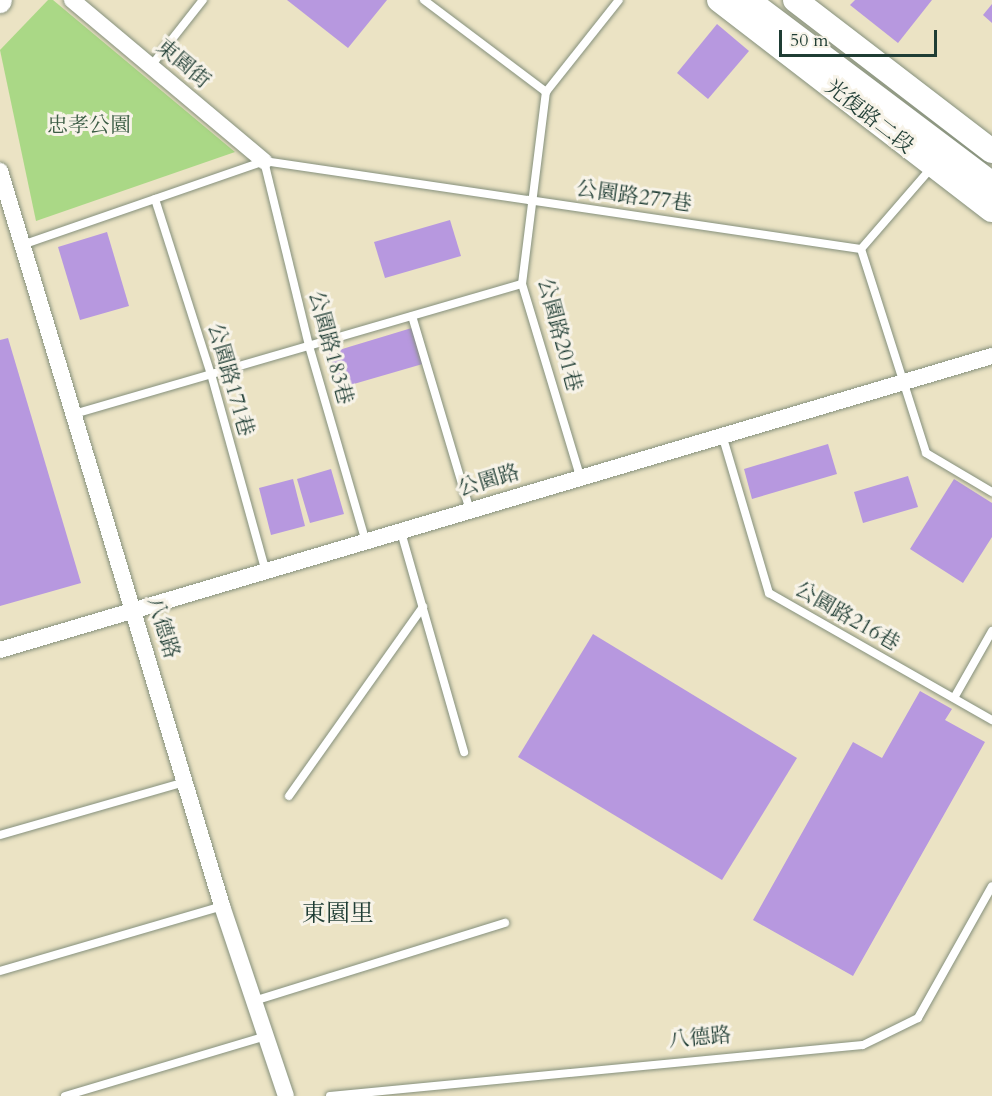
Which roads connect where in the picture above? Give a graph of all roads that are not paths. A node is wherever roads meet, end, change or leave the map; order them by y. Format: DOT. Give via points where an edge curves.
graph roads {
  1 [pos="72,0"];
  2 [pos="203,0"];
  3 [pos="424,0"];
  4 [pos="619,0"];
  5 [pos="720,0"];
  6 [pos="748,0"];
  7 [pos="770,0"];
  8 [pos="795,0"];
  9 [pos="817,0"];
  10 [pos="151,66"];
  11 [pos="546,92"];
  12 [pos="963,129"];
  13 [pos="992,134"];
  14 [pos="992,151"];
  15 [pos="264,161"];
  16 [pos="933,166"];
  17 [pos="0,171"];
  18 [pos="992,184"];
  19 [pos="155,199"];
  20 [pos="532,201"];
  21 [pos="992,210"];
  22 [pos="22,244"];
  23 [pos="861,249"];
  24 [pos="522,284"];
  25 [pos="412,316"];
  26 [pos="309,346"];
  27 [pos="992,356"];
  28 [pos="211,374"];
  29 [pos="904,382"];
  30 [pos="74,414"];
  31 [pos="723,438"];
  32 [pos="580,476"];
  33 [pos="992,492"];
  34 [pos="470,511"];
  35 [pos="401,532"];
  36 [pos="366,543"];
  37 [pos="267,573"];
  38 [pos="423,607"];
  39 [pos="134,612"];
  40 [pos="992,631"];
  41 [pos="0,650"];
  42 [pos="954,698"];
  43 [pos="992,720"];
  44 [pos="464,752"];
  45 [pos="185,782"];
  46 [pos="289,796"];
  47 [pos="0,836"];
  48 [pos="992,886"];
  49 [pos="222,906"];
  50 [pos="506,923"];
  51 [pos="0,971"];
  52 [pos="254,1001"];
  53 [pos="266,1036"];
  54 [pos="65,1096"];
  55 [pos="286,1096"];
  56 [pos="330,1096"];
  1 -- 10 [label="street, 東園街"];
  2 -- 10 [label="lane"];
  3 -- 11 [label="lane"];
  4 -- 11 [label="lane"];
  5 -- 16 [label="main road, 光復路二段"];
  6 -- 18 [label="main road"];
  7 -- 12 [label="main road" via="923,118"];
  8 -- 12 [label="main road"];
  9 -- 13 [label="main road"];
  10 -- 15 [label="street, 東園街"];
  11 -- 20 [label="lane, 公園路201巷"];
  12 -- 14 [label="main road"];
  15 -- 19 [label="lane"];
  15 -- 20 [label="lane, 公園路277巷"];
  15 -- 26 [label="lane, 公園路183巷"];
  16 -- 21 [label="main road, 光復路二段"];
  16 -- 23 [label="lane"];
  17 -- 22 [label="street, 八德路"];
  19 -- 22 [label="lane"];
  19 -- 28 [label="lane, 公園路171巷"];
  20 -- 23 [label="lane, 公園路277巷"];
  20 -- 24 [label="lane, 公園路201巷"];
  22 -- 30 [label="street, 八德路"];
  23 -- 29 [label="lane"];
  24 -- 25 [label="lane"];
  24 -- 32 [label="lane, 公園路201巷"];
  25 -- 26 [label="lane"];
  25 -- 34 [label="lane"];
  26 -- 28 [label="lane"];
  26 -- 36 [label="lane, 公園路183巷"];
  27 -- 29 [label="street, 公園路"];
  28 -- 30 [label="lane"];
  28 -- 37 [label="lane, 公園路171巷"];
  29 -- 31 [label="street, 公園路"];
  29 -- 33 [label="lane" via="926,453"];
  30 -- 39 [label="street, 八德路"];
  31 -- 32 [label="street, 公園路"];
  31 -- 42 [label="lane, 公園路216巷" via="770,594"];
  32 -- 34 [label="street, 公園路"];
  34 -- 35 [label="street, 公園路"];
  35 -- 36 [label="street, 公園路"];
  35 -- 38 [label="lane"];
  36 -- 37 [label="street, 公園路"];
  37 -- 39 [label="street, 公園路"];
  38 -- 44 [label="lane"];
  38 -- 46 [label="lane"];
  39 -- 41 [label="street, 公園路"];
  39 -- 45 [label="street, 八德路"];
  40 -- 42 [label="lane"];
  42 -- 43 [label="lane, 公園路216巷"];
  45 -- 47 [label="lane"];
  45 -- 49 [label="street, 八德路"];
  48 -- 56 [label="lane, 八德路" via="918,1018 863,1045"];
  49 -- 51 [label="lane"];
  49 -- 52 [label="street, 八德路"];
  50 -- 52 [label="lane"];
  52 -- 53 [label="street, 八德路"];
  53 -- 54 [label="lane"];
  53 -- 55 [label="street, 八德路"];
}
